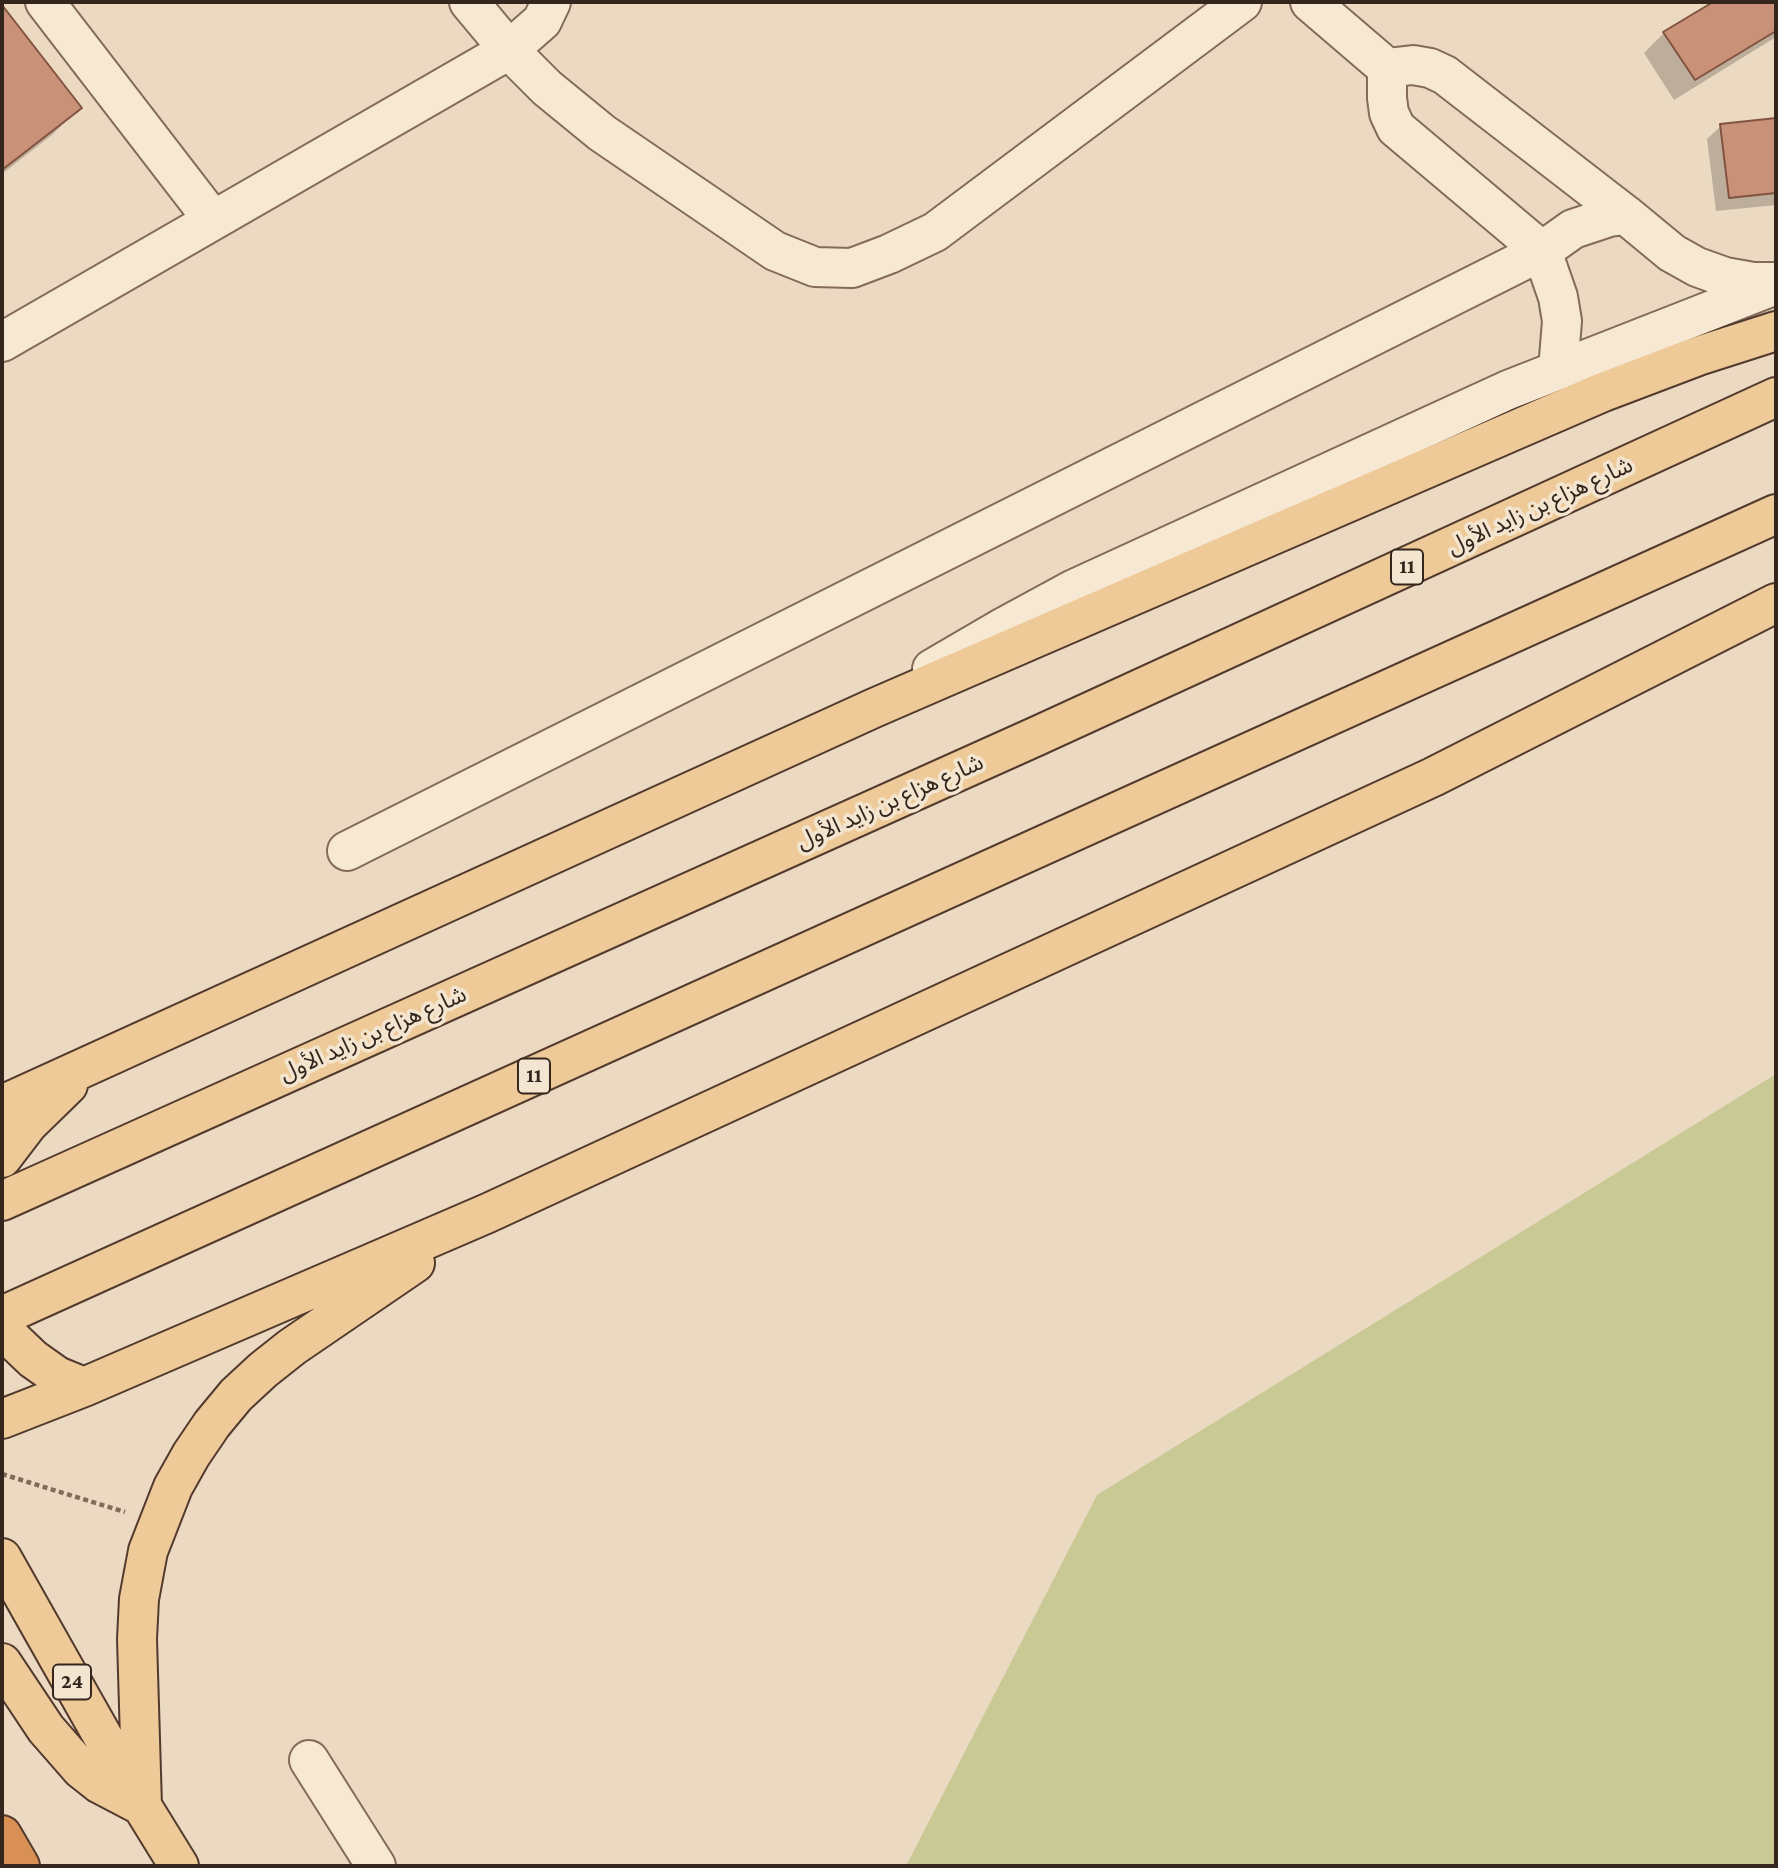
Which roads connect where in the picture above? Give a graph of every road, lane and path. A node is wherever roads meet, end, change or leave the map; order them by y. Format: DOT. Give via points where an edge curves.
graph roads {
  1 [pos="45,2"];
  2 [pos="469,2"];
  3 [pos="551,2"];
  4 [pos="1242,2"];
  5 [pos="1310,2"];
  6 [pos="509,50"];
  7 [pos="1387,68"];
  8 [pos="1626,215"];
  9 [pos="214,220"];
  10 [pos="1542,251"];
  11 [pos="1776,283"];
  12 [pos="1776,331"];
  13 [pos="2,342"];
  14 [pos="1558,370"];
  15 [pos="1776,397"];
  16 [pos="1776,514"];
  17 [pos="1776,603"];
  18 [pos="874,708"];
  19 [pos="347,851"];
  20 [pos="90,1063"];
  21 [pos="2,1081"];
  22 [pos="2,1105"];
  23 [pos="2,1158"];
  24 [pos="2,1201"];
  25 [pos="488,1213"];
  26 [pos="2,1316"];
  27 [pos="2,1323"];
  28 [pos="84,1387"];
  29 [pos="2,1419"];
  30 [pos="2,1474"];
  31 [pos="133,1514"];
  32 [pos="2,1558"];
  33 [pos="2,1663"];
  34 [pos="309,1760"];
  35 [pos="142,1806"];
  36 [pos="2,1835"];
  37 [pos="20,1866"];
  38 [pos="179,1866"];
  39 [pos="376,1866"];
  1 -- 9 [label="street"];
  2 -- 6 [label="street"];
  3 -- 6 [label="street" via="542,21"];
  4 -- 6 [label="street" via="935,232 852,268 815,267 775,251 602,133"];
  5 -- 7 [label="street"];
  6 -- 9 [label="street"];
  7 -- 8 [label="street" via="1413,65 1445,75"];
  7 -- 10 [label="street" via="1389,113 1396,128"];
  8 -- 10 [label="street" via="1573,229"];
  8 -- 11 [label="street" via="1697,267 1725,277"];
  9 -- 13 [label="street"];
  10 -- 14 [label="street" via="1560,309"];
  10 -- 19 [label="street"];
  11 -- 14 [label="street"];
  12 -- 18 [label="main road" via="1603,392"];
  14 -- 18 [label="street" via="1074,589"];
  15 -- 24 [label="main road, شارع هزاع بن زايد الأول / 11" via="1037,736"];
  16 -- 26 [label="main road, 11"];
  17 -- 25 [label="main road" via="1433,777"];
  18 -- 20 [label="main road"];
  20 -- 21 [label="main road"];
  20 -- 22 [label="main road"];
  20 -- 23 [label="main road" via="28,1124"];
  25 -- 28 [label="main road"];
  25 -- 35 [label="main road" via="263,1370 236,1395 191,1455 155,1531 139,1599"];
  27 -- 28 [label="main road" via="33,1359"];
  28 -- 29 [label="main road"];
  30 -- 31 [label="path"];
  32 -- 35 [label="main road, 24"];
  33 -- 35 [label="main road" via="46,1729 81,1769"];
  34 -- 39 [label="street"];
  35 -- 38 [label="main road, 24"];
  36 -- 37 [label="highway"];
}
